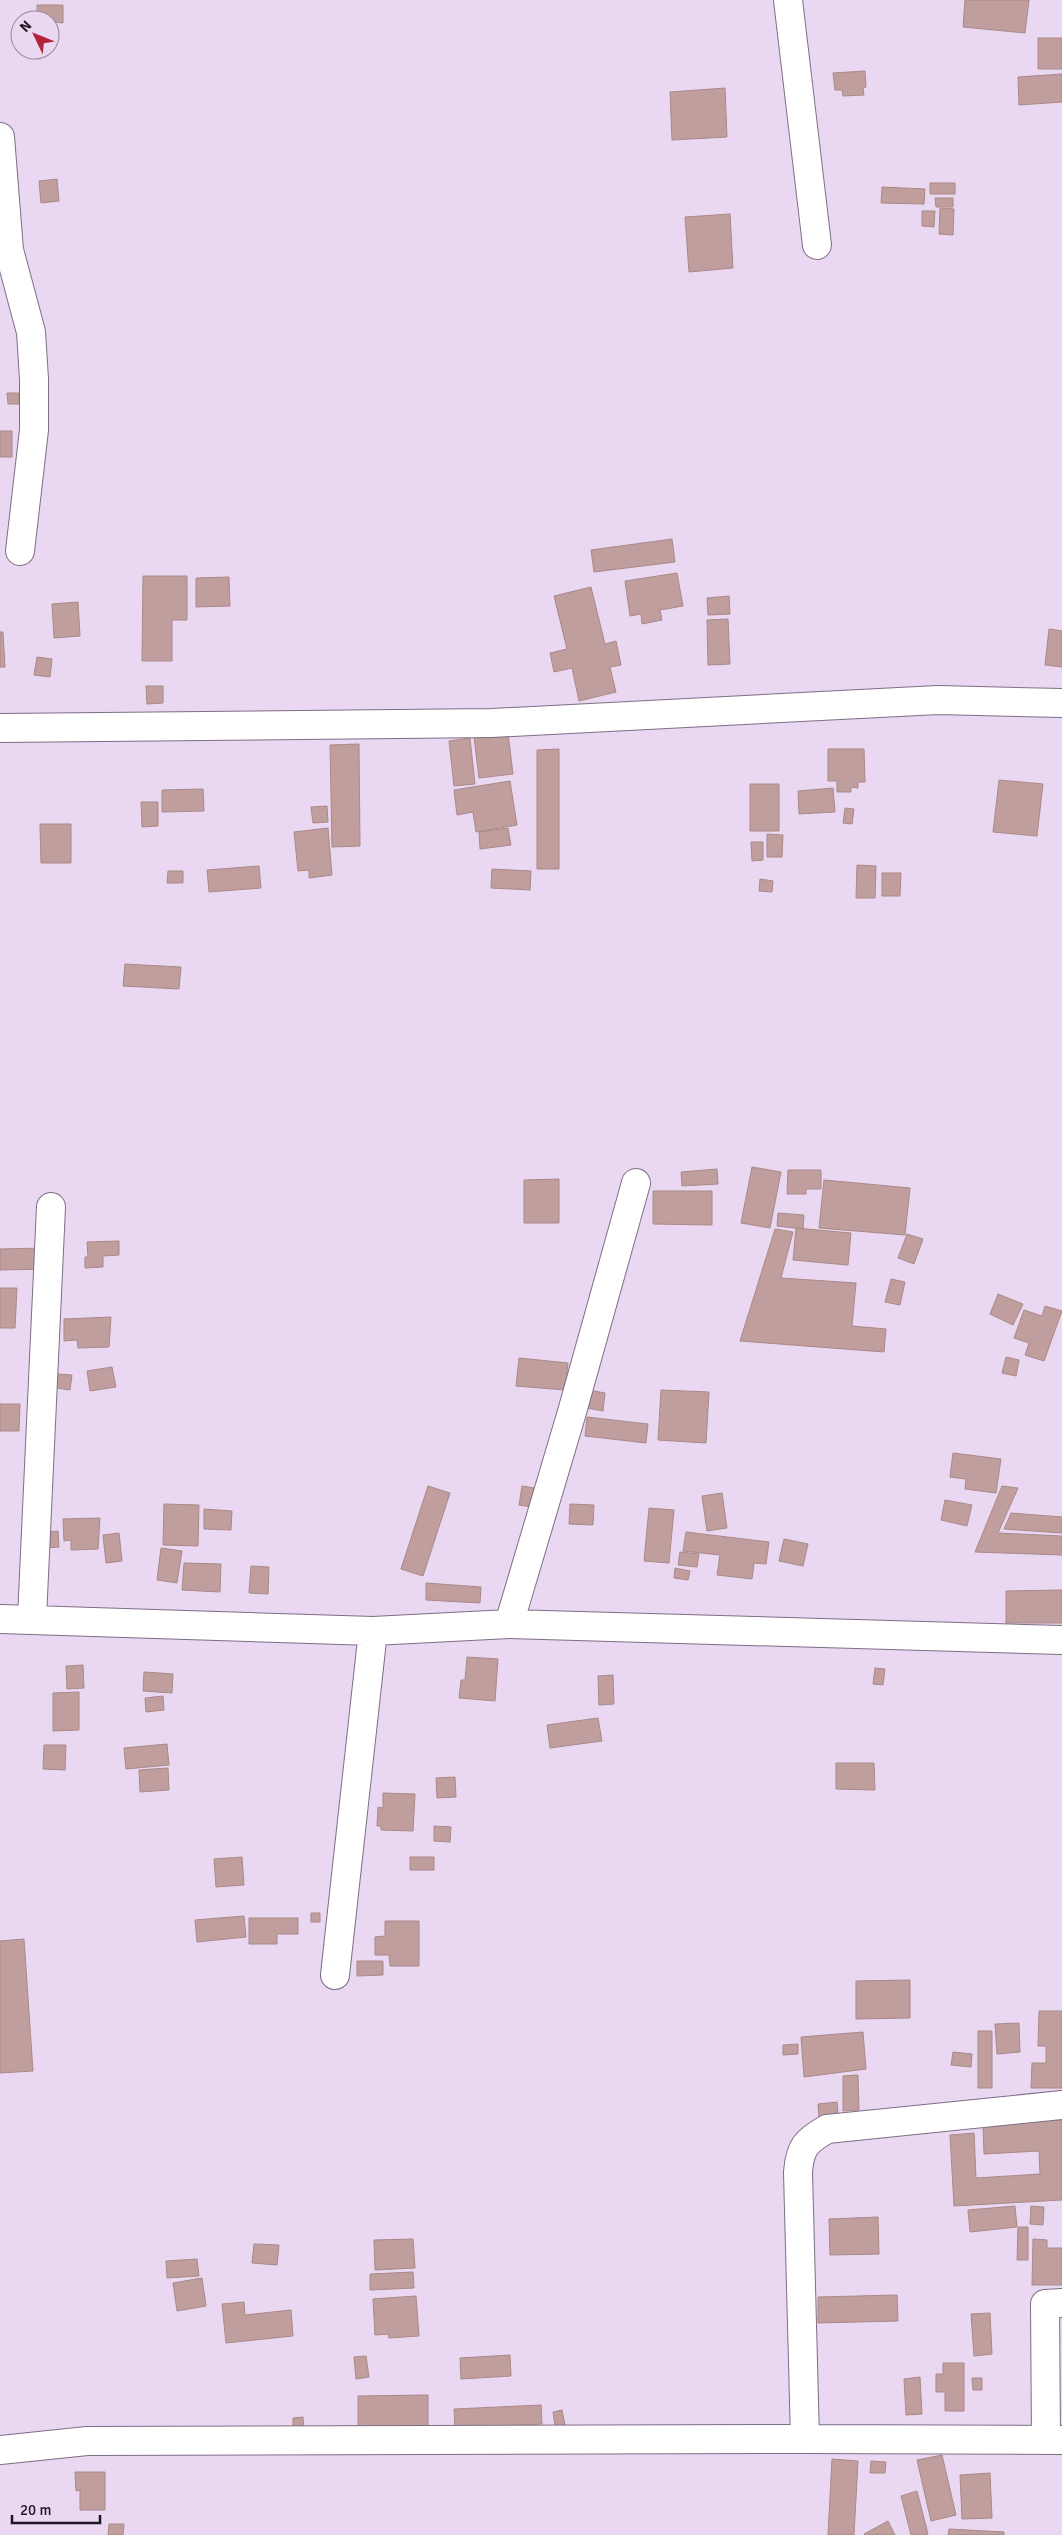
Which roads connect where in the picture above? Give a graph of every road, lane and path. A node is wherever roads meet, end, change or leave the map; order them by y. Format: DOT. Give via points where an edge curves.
graph roads {
  1 [pos="788,0"];
  2 [pos="0,137"];
  3 [pos="817,245"];
  4 [pos="20,550"];
  5 [pos="1062,703"];
  6 [pos="0,728"];
  7 [pos="636,1183"];
  8 [pos="51,1207"];
  9 [pos="0,1618"];
  10 [pos="32,1618"];
  11 [pos="509,1624"];
  12 [pos="372,1631"];
  13 [pos="1062,1640"];
  14 [pos="335,1975"];
  15 [pos="1062,2104"];
  16 [pos="1062,2303"];
  17 [pos="805,2439"];
  18 [pos="1054,2440"];
  19 [pos="0,2450"];
  1 -- 3 [label="street"];
  2 -- 4 [label="street" via="9,250 31,332 34,379 34,430"];
  5 -- 6 [label="street" via="938,700 492,723"];
  7 -- 11 [label="street"];
  8 -- 10 [label="street"];
  9 -- 10 [label="street"];
  10 -- 12 [label="street"];
  11 -- 12 [label="street"];
  11 -- 13 [label="street"];
  12 -- 14 [label="street"];
  15 -- 17 [label="street" via="827,2129 810,2139 800,2154 798,2172"];
  16 -- 18 [label="street" via="1045,2304"];
  17 -- 18 [label="street"];
  17 -- 19 [label="street" via="87,2441"];
}
